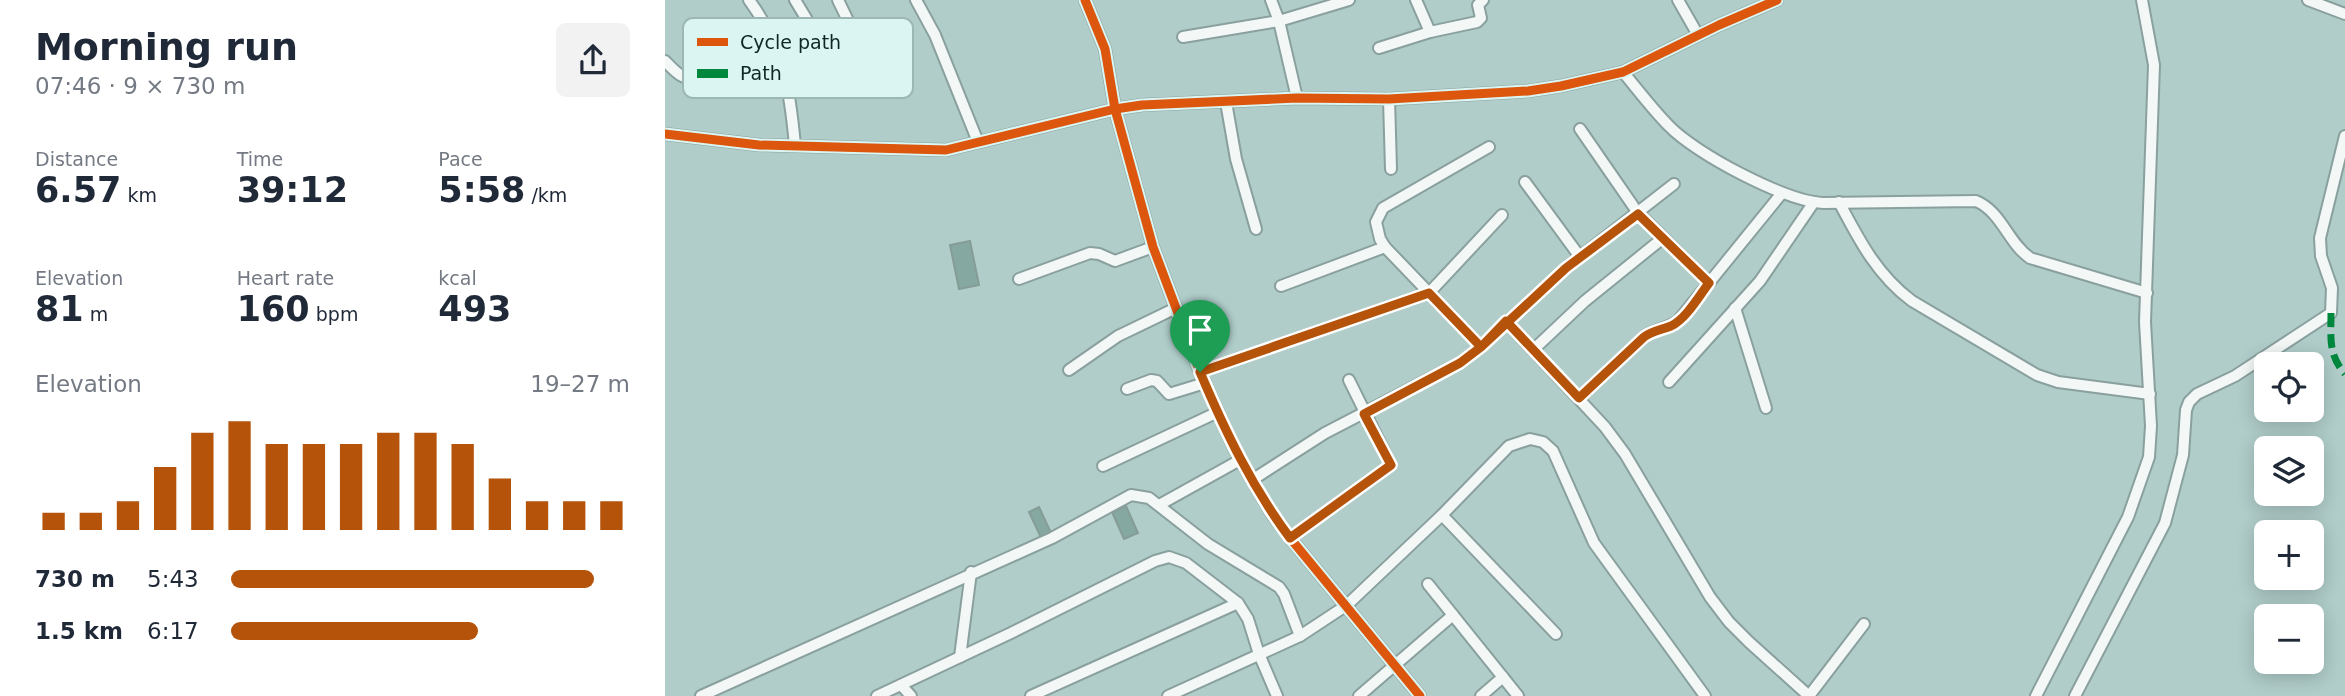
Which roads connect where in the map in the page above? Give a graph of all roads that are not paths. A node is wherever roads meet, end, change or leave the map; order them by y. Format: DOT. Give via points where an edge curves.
graph roads {
  1 [pos="749,0"];
  2 [pos="795,0"];
  3 [pos="838,0"];
  4 [pos="916,0"];
  5 [pos="1085,0"];
  6 [pos="1271,0"];
  7 [pos="1416,0"];
  8 [pos="1483,0"];
  9 [pos="1678,0"];
  10 [pos="1777,0"];
  11 [pos="2142,0"];
  12 [pos="2308,0"];
  13 [pos="1344,1"];
  14 [pos="2345,14"];
  15 [pos="760,18"];
  16 [pos="806,18"];
  17 [pos="847,18"];
  18 [pos="1279,21"];
  19 [pos="1430,32"];
  20 [pos="1698,36"];
  21 [pos="1183,37"];
  22 [pos="1379,48"];
  23 [pos="665,61"];
  24 [pos="1623,72"];
  25 [pos="683,77"];
  26 [pos="790,98"];
  27 [pos="1297,98"];
  28 [pos="1389,99"];
  29 [pos="1226,102"];
  30 [pos="1115,109"];
  31 [pos="1580,129"];
  32 [pos="665,134"];
  33 [pos="2345,136"];
  34 [pos="978,142"];
  35 [pos="795,146"];
  36 [pos="1489,147"];
  37 [pos="1391,169"];
  38 [pos="1525,182"];
  39 [pos="1674,184"];
  40 [pos="1782,193"];
  41 [pos="1814,202"];
  42 [pos="1839,202"];
  43 [pos="1638,214"];
  44 [pos="1502,215"];
  45 [pos="1256,229"];
  46 [pos="1663,239"];
  47 [pos="1153,247"];
  48 [pos="1385,247"];
  49 [pos="1580,257"];
  50 [pos="1019,279"];
  51 [pos="1709,283"];
  52 [pos="1281,286"];
  53 [pos="1429,293"];
  54 [pos="2147,293"];
  55 [pos="1176,308"];
  56 [pos="1735,308"];
  57 [pos="1506,321"];
  58 [pos="1481,347"];
  59 [pos="1533,350"];
  60 [pos="1069,370"];
  61 [pos="1203,378"];
  62 [pos="1349,380"];
  63 [pos="1669,382"];
  64 [pos="1127,388"];
  65 [pos="2150,394"];
  66 [pos="1579,398"];
  67 [pos="1766,408"];
  68 [pos="1218,412"];
  69 [pos="1364,414"];
  70 [pos="1240,460"];
  71 [pos="1103,466"];
  72 [pos="1252,480"];
  73 [pos="1159,505"];
  74 [pos="1442,515"];
  75 [pos="1290,538"];
  76 [pos="971,572"];
  77 [pos="1428,584"];
  78 [pos="1237,603"];
  79 [pos="1347,606"];
  80 [pos="1453,615"];
  81 [pos="1864,624"];
  82 [pos="1556,635"];
  83 [pos="1300,636"];
  84 [pos="1259,654"];
  85 [pos="960,657"];
  86 [pos="1396,666"];
  87 [pos="1503,677"];
  88 [pos="901,685"];
  89 [pos="716,693"];
  90 [pos="701,696"];
  91 [pos="877,696"];
  92 [pos="911,696"];
  93 [pos="1031,696"];
  94 [pos="1168,696"];
  95 [pos="1277,696"];
  96 [pos="1359,696"];
  97 [pos="1420,696"];
  98 [pos="1481,696"];
  99 [pos="1518,696"];
  100 [pos="1705,696"];
  101 [pos="1809,696"];
  102 [pos="2036,696"];
  103 [pos="2075,696"];
  1 -- 15 [label="street"];
  2 -- 16 [label="street"];
  3 -- 17 [label="street"];
  4 -- 34 [label="street"];
  5 -- 30 [label="street" via="1105,49"];
  6 -- 18 [label="street"];
  7 -- 19 [label="street"];
  8 -- 19 [label="street" via="1478,5 1481,18 1477,22"];
  9 -- 20 [label="street"];
  10 -- 20 [label="street"];
  11 -- 54 [label="street" via="2154,65"];
  12 -- 14 [label="street"];
  13 -- 18 [label="street"];
  18 -- 21 [label="street"];
  18 -- 27 [label="street"];
  19 -- 22 [label="street"];
  20 -- 24 [label="street"];
  23 -- 25 [label="street"];
  24 -- 28 [label="street" via="1528,91"];
  24 -- 40 [label="street" via="1686,141"];
  26 -- 35 [label="street"];
  27 -- 28 [label="street"];
  27 -- 29 [label="street"];
  28 -- 37 [label="street"];
  29 -- 30 [label="street"];
  29 -- 45 [label="street" via="1235,159"];
  30 -- 34 [label="street"];
  30 -- 47 [label="street"];
  31 -- 43 [label="street"];
  32 -- 35 [label="street"];
  33 -- 103 [label="street" via="2319,248 2332,288 2330,313 2189,402 2183,455 2165,523"];
  34 -- 35 [label="street" via="946,150"];
  36 -- 48 [label="street" via="1383,208 1377,228"];
  38 -- 49 [label="street"];
  39 -- 43 [label="street"];
  40 -- 41 [label="street"];
  40 -- 51 [label="street"];
  41 -- 42 [label="street"];
  41 -- 56 [label="street"];
  42 -- 54 [label="street" via="1976,201 1994,212 2030,258"];
  42 -- 65 [label="street" via="1868,256 1912,301 2036,375"];
  43 -- 46 [label="street"];
  43 -- 49 [label="street"];
  44 -- 53 [label="street"];
  46 -- 51 [label="street"];
  46 -- 59 [label="street"];
  47 -- 50 [label="street" via="1115,261 1090,253"];
  47 -- 55 [label="street"];
  48 -- 52 [label="street"];
  48 -- 53 [label="street"];
  49 -- 57 [label="street"];
  51 -- 66 [label="street" via="1678,321 1644,337"];
  53 -- 58 [label="street"];
  53 -- 61 [label="street"];
  54 -- 65 [label="street"];
  55 -- 60 [label="street" via="1118,336"];
  55 -- 61 [label="street"];
  56 -- 63 [label="street"];
  56 -- 67 [label="street"];
  57 -- 58 [label="street"];
  57 -- 59 [label="street"];
  58 -- 69 [label="street"];
  59 -- 66 [label="street"];
  61 -- 64 [label="street" via="1169,394 1151,380"];
  61 -- 68 [label="street"];
  62 -- 69 [label="street"];
  65 -- 102 [label="street" via="2151,443 2128,517"];
  66 -- 101 [label="street" via="1625,454 1710,597 1749,642"];
  68 -- 70 [label="street"];
  68 -- 71 [label="street"];
  69 -- 72 [label="street"];
  69 -- 75 [label="street" via="1391,465"];
  70 -- 72 [label="street"];
  70 -- 73 [label="street"];
  72 -- 75 [label="street"];
  73 -- 76 [label="street" via="1139,495 1125,496 1052,537"];
  73 -- 83 [label="street" via="1208,544 1279,587"];
  74 -- 79 [label="street"];
  74 -- 82 [label="street"];
  74 -- 100 [label="street" via="1509,446 1530,439 1543,442 1553,451 1594,543"];
  75 -- 79 [label="street"];
  76 -- 85 [label="street"];
  76 -- 89 [label="street"];
  77 -- 80 [label="street"];
  78 -- 84 [label="street" via="1248,619"];
  78 -- 85 [label="street" via="1187,563 1162,558"];
  78 -- 93 [label="street"];
  79 -- 83 [label="street"];
  79 -- 86 [label="street"];
  80 -- 86 [label="street"];
  80 -- 87 [label="street"];
  81 -- 101 [label="street"];
  83 -- 84 [label="street"];
  84 -- 94 [label="street"];
  84 -- 95 [label="street"];
  85 -- 88 [label="street"];
  86 -- 96 [label="street"];
  86 -- 97 [label="street"];
  87 -- 98 [label="street"];
  87 -- 99 [label="street"];
  88 -- 91 [label="street"];
  88 -- 92 [label="street"];
  89 -- 90 [label="street"];
}
